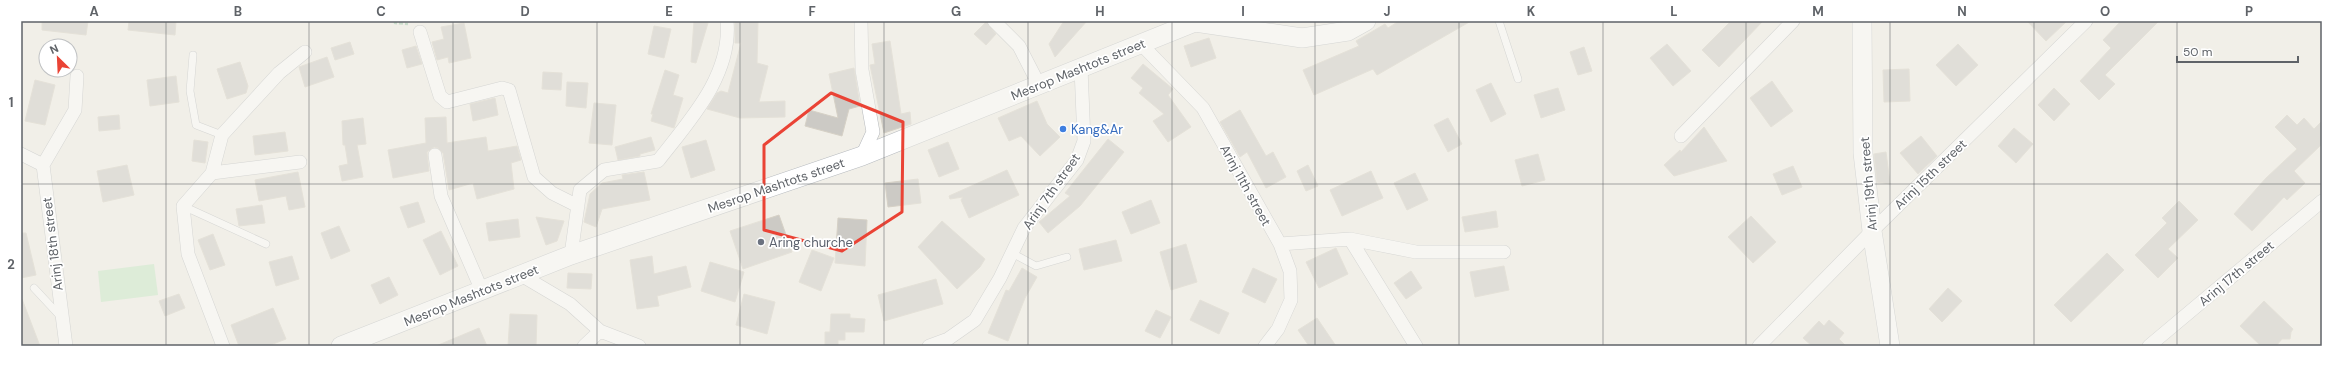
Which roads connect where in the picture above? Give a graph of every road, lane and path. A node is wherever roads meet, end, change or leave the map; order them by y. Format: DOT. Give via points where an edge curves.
graph roads {
  1 [pos="727,21"];
  2 [pos="861,21"];
  3 [pos="994,21"];
  4 [pos="1366,21"];
  5 [pos="1499,21"];
  6 [pos="1793,21"];
  7 [pos="1862,21"];
  8 [pos="2086,21"];
  9 [pos="1202,22"];
  10 [pos="420,32"];
  11 [pos="1140,43"];
  12 [pos="305,52"];
  13 [pos="193,55"];
  14 [pos="1081,68"];
  15 [pos="77,78"];
  16 [pos="1518,79"];
  17 [pos="1038,85"];
  18 [pos="222,135"];
  19 [pos="1681,136"];
  20 [pos="21,154"];
  21 [pos="435,155"];
  22 [pos="862,156"];
  23 [pos="300,162"];
  24 [pos="43,165"];
  25 [pos="212,173"];
  26 [pos="2322,201"];
  27 [pos="184,206"];
  28 [pos="578,206"];
  29 [pos="1872,231"];
  30 [pos="1350,239"];
  31 [pos="266,244"];
  32 [pos="1280,244"];
  33 [pos="1504,252"];
  34 [pos="1012,253"];
  35 [pos="571,255"];
  36 [pos="1067,257"];
  37 [pos="521,275"];
  38 [pos="34,288"];
  39 [pos="482,291"];
  40 [pos="61,317"];
  41 [pos="600,331"];
  42 [pos="66,346"];
  43 [pos="223,346"];
  44 [pos="342,346"];
  45 [pos="584,346"];
  46 [pos="639,346"];
  47 [pos="929,346"];
  48 [pos="1265,346"];
  49 [pos="1416,346"];
  50 [pos="1759,346"];
  51 [pos="1890,346"];
  52 [pos="2149,346"];
  1 -- 28 [label="street" via="728,34 718,75 692,118 658,161 604,170 580,190"];
  2 -- 22 [label="street" via="862,70 873,132"];
  3 -- 17 [label="street" via="1019,46"];
  4 -- 9 [label="street" via="1348,31 1302,38"];
  5 -- 16 [label="lane"];
  6 -- 19 [label="street"];
  7 -- 29 [label="street, Arinj 19th street" via="1864,153"];
  8 -- 29 [label="street, Arinj 15th street"];
  9 -- 11 [label="street, Mesrop Mashtots street"];
  10 -- 28 [label="street" via="440,96 447,102 502,88 509,90 534,177 552,193"];
  11 -- 14 [label="street, Mesrop Mashtots street"];
  11 -- 32 [label="street, Arinj 11th street" via="1203,108"];
  12 -- 18 [label="street" via="279,73"];
  13 -- 18 [label="lane" via="190,91 196,125"];
  14 -- 17 [label="street, Mesrop Mashtots street"];
  14 -- 34 [label="street, Arinj 7th street" via="1084,141 1077,160 1024,228"];
  15 -- 24 [label="street" via="75,110"];
  17 -- 22 [label="street, Mesrop Mashtots street"];
  18 -- 25 [label="street"];
  20 -- 24 [label="street"];
  21 -- 39 [label="street" via="441,196"];
  22 -- 35 [label="street, Mesrop Mashtots street"];
  23 -- 25 [label="street"];
  24 -- 40 [label="street, Arinj 18th street"];
  25 -- 27 [label="street"];
  26 -- 52 [label="street, Arinj 17th street"];
  27 -- 31 [label="lane"];
  27 -- 43 [label="street" via="188,254"];
  28 -- 35 [label="street"];
  29 -- 50 [label="street, Arinj 15th street"];
  29 -- 51 [label="street, Arinj 19th street"];
  30 -- 32 [label="street"];
  30 -- 33 [label="street" via="1416,252"];
  30 -- 49 [label="street"];
  32 -- 48 [label="street, Arinj 11th street" via="1290,271 1291,300 1278,329"];
  34 -- 36 [label="lane" via="1036,266"];
  34 -- 47 [label="street, Arinj 7th street" via="974,320 948,339"];
  35 -- 37 [label="street, Mesrop Mashtots street"];
  37 -- 39 [label="street, Mesrop Mashtots street"];
  37 -- 41 [label="street" via="570,304"];
  38 -- 40 [label="lane"];
  39 -- 44 [label="street, Mesrop Mashtots street"];
  40 -- 42 [label="street, Arinj 18th street"];
  41 -- 45 [label="street"];
  41 -- 46 [label="street"];
}
